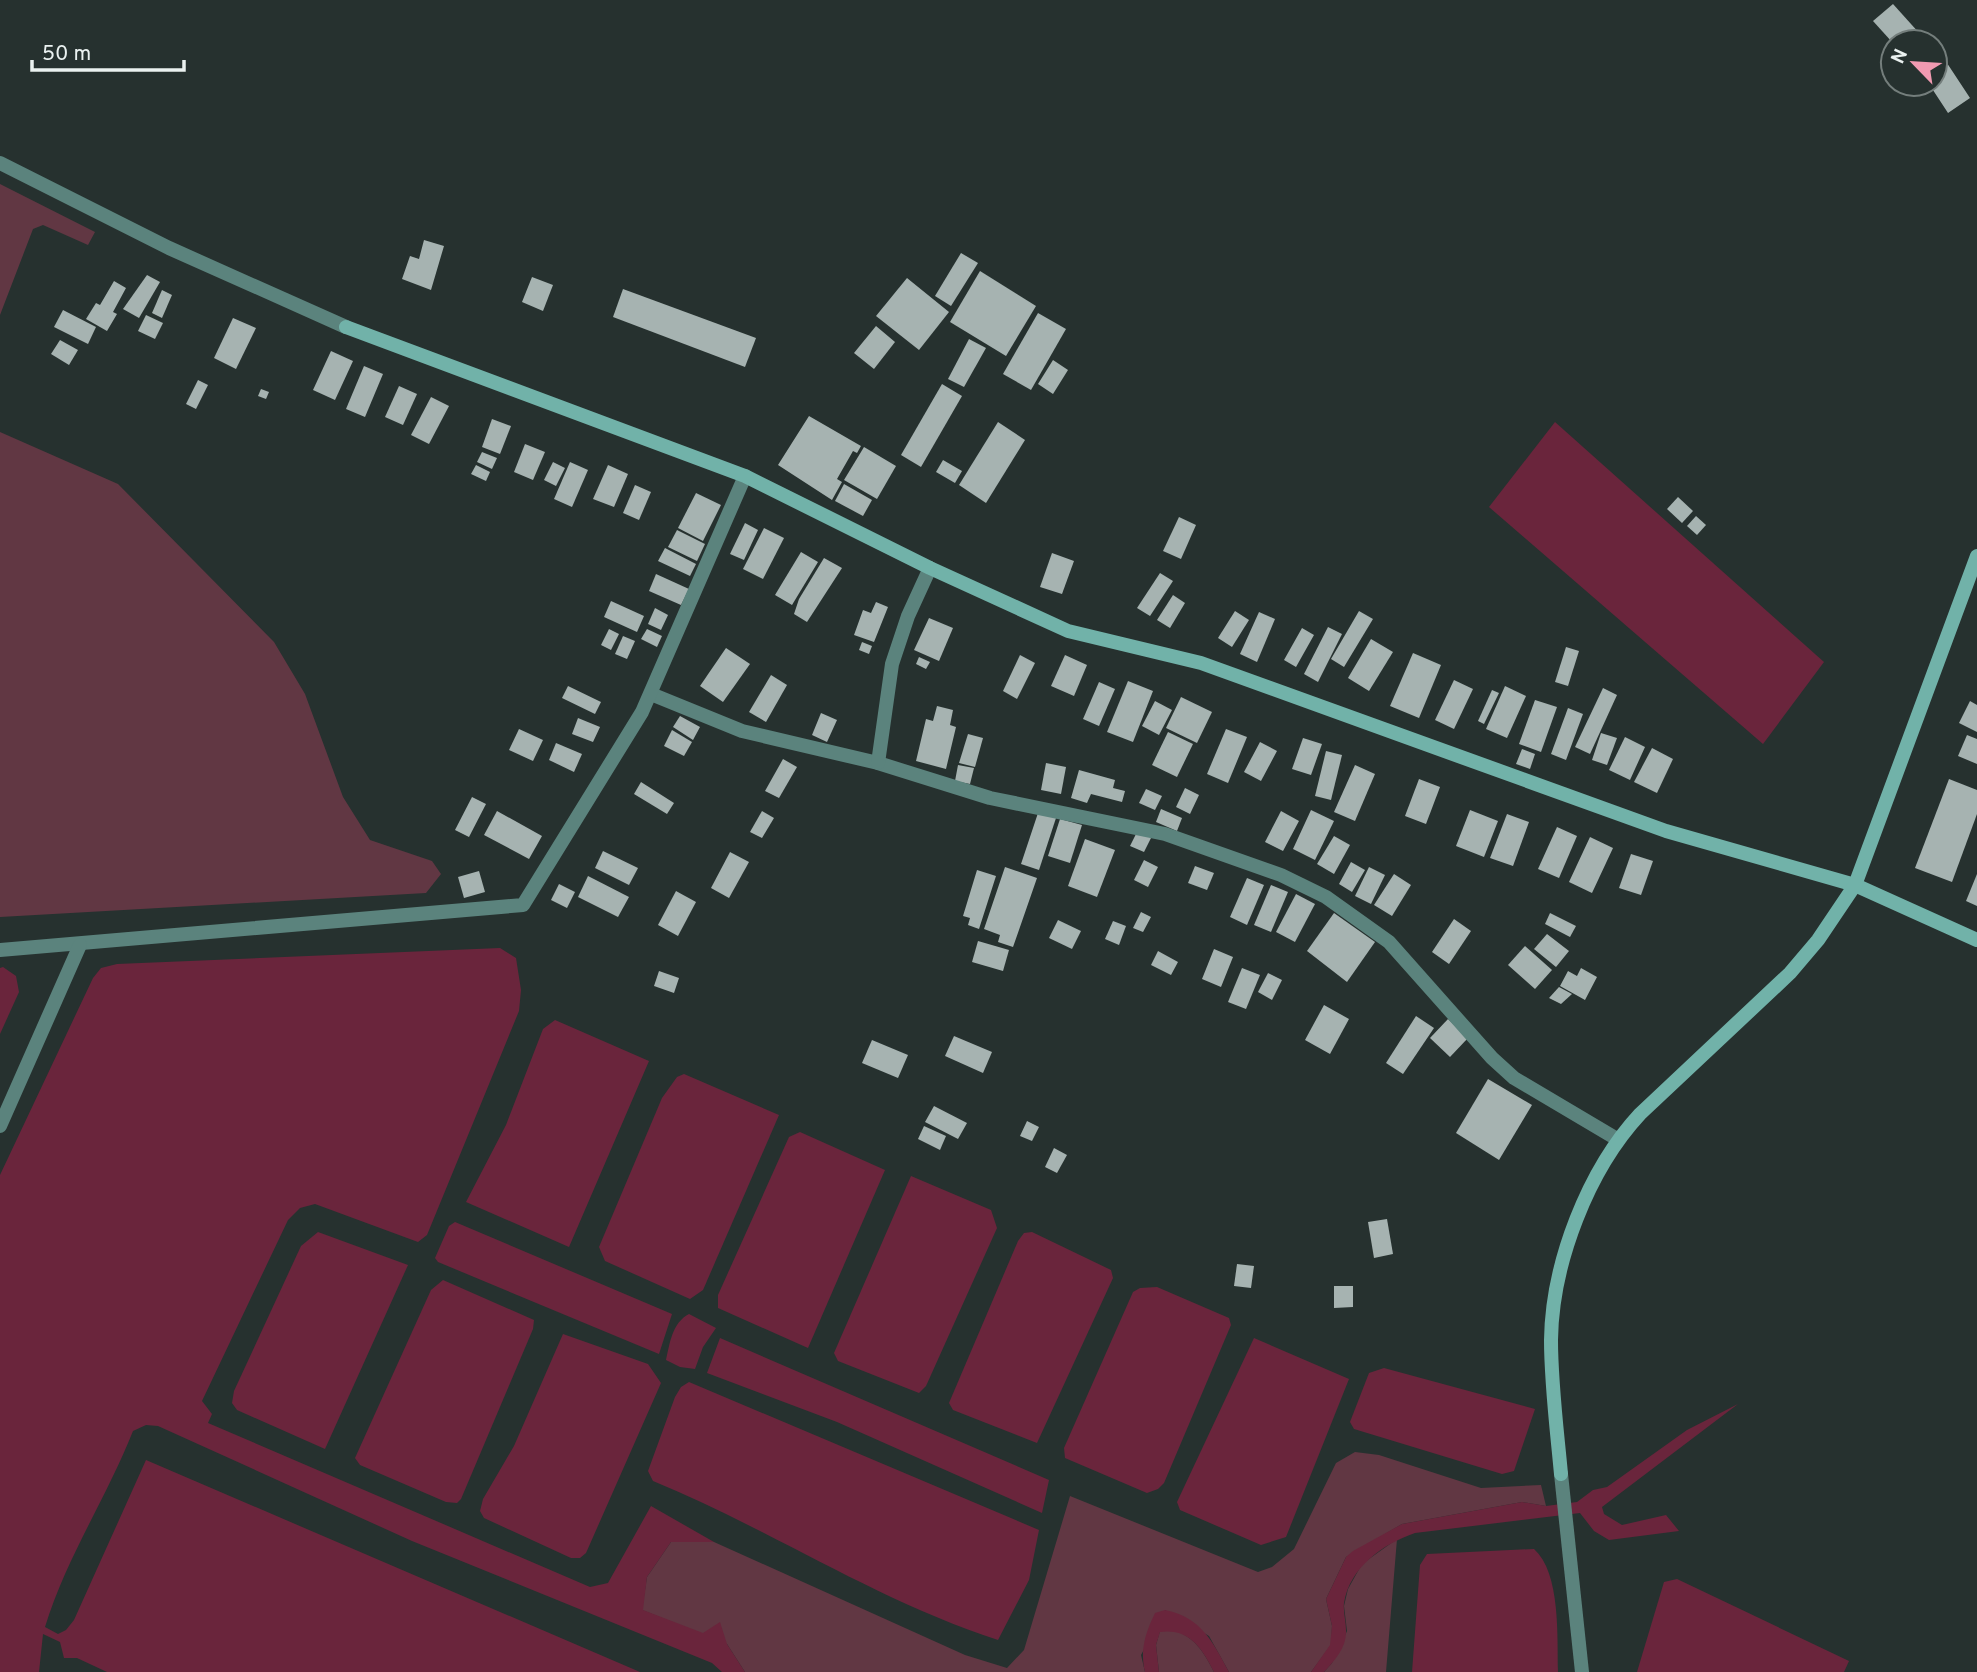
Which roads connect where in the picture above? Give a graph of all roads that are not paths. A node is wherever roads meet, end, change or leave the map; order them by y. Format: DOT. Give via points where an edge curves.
graph roads {
  1 [pos="0,163"];
  2 [pos="745,477"];
  3 [pos="1977,556"];
  4 [pos="930,568"];
  5 [pos="651,694"];
  6 [pos="878,763"];
  7 [pos="1855,885"];
  8 [pos="1977,940"];
  9 [pos="80,945"];
  10 [pos="0,950"];
  11 [pos="0,1126"];
  12 [pos="1617,1139"];
  13 [pos="1582,1672"];
  1 -- 2 [label="street" via="169,248 346,327"];
  2 -- 4 [label="street"];
  2 -- 5 [label="street"];
  3 -- 7 [label="street"];
  4 -- 6 [label="street" via="892,664"];
  4 -- 7 [label="street" via="1068,631 1201,663 1666,831"];
  5 -- 6 [label="street" via="742,731"];
  5 -- 9 [label="street" via="523,905"];
  6 -- 12 [label="street" via="990,798 1165,834 1281,875 1326,897 1390,942 1514,1078"];
  7 -- 8 [label="street"];
  7 -- 12 [label="street" via="1790,973"];
  9 -- 10 [label="street"];
  9 -- 11 [label="street"];
  12 -- 13 [label="street" via="1597,1172 1572,1232 1551,1338"];
}
